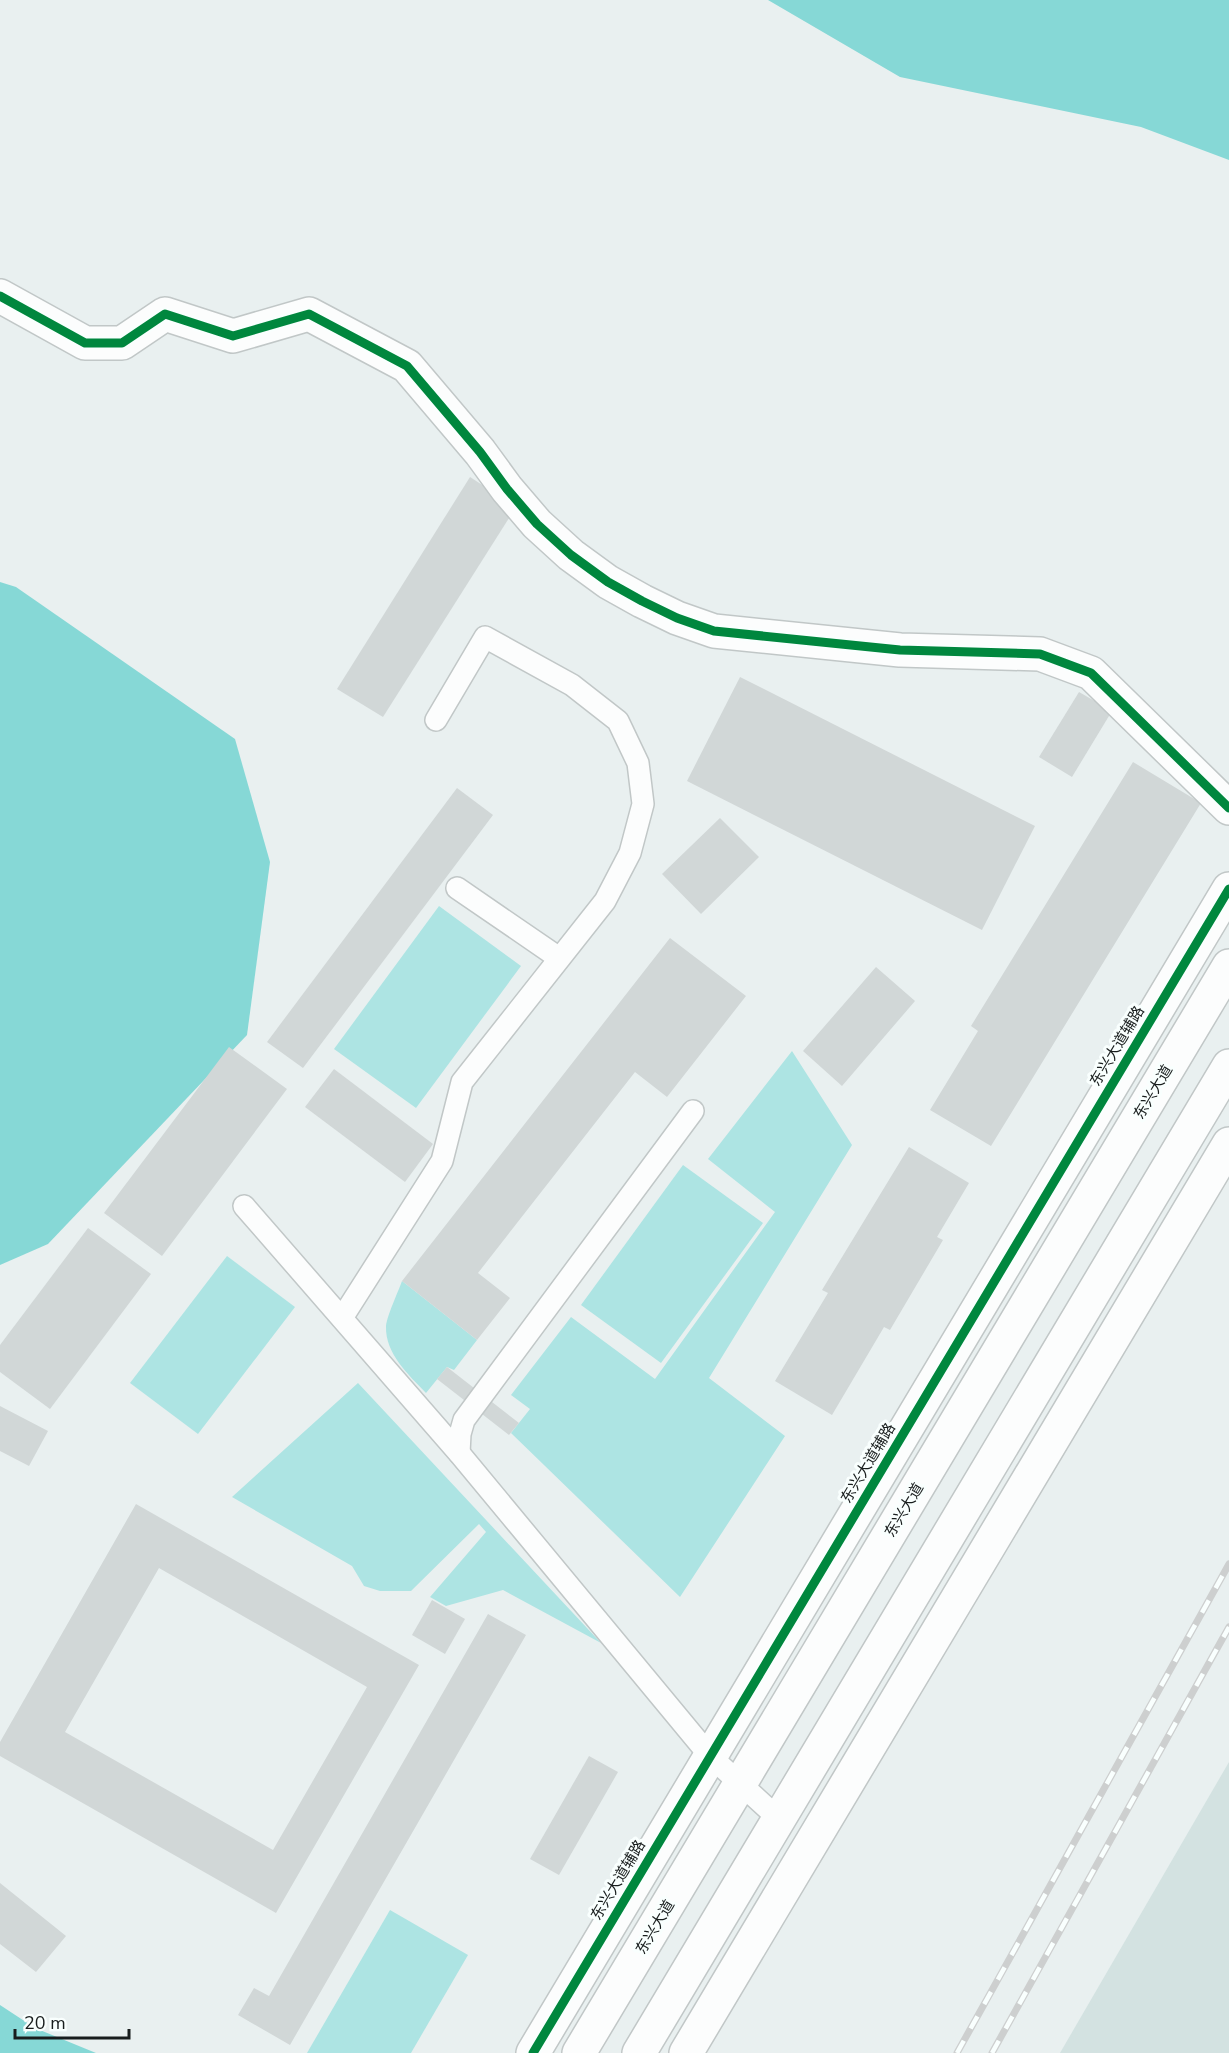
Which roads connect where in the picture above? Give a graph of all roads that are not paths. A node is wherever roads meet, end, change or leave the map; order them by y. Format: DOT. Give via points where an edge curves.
graph roads {
  1 [pos="0,297"];
  2 [pos="436,720"];
  3 [pos="1229,808"];
  4 [pos="457,888"];
  5 [pos="1229,889"];
  6 [pos="559,958"];
  7 [pos="1229,966"];
  8 [pos="1229,1066"];
  9 [pos="1106,1094"];
  10 [pos="693,1111"];
  11 [pos="1229,1144"];
  12 [pos="1091,1197"];
  13 [pos="244,1206"];
  14 [pos="342,1318"];
  15 [pos="976,1388"];
  16 [pos="459,1453"];
  17 [pos="891,1453"];
  18 [pos="967,1504"];
  19 [pos="1001,1525"];
  20 [pos="710,1756"];
  21 [pos="741,1783"];
  22 [pos="779,1819"];
  23 [pos="533,2053"];
  24 [pos="579,2053"];
  25 [pos="639,2053"];
  26 [pos="686,2053"];
  1 -- 3 [label="street" via="85,343 122,343 165,314 233,336 309,314 408,366 537,524 571,555 642,601 714,631 900,650 1040,654 1091,673"];
  2 -- 6 [label="lane" via="485,637 572,685 618,722 638,762 643,804 630,853 605,901"];
  4 -- 6 [label="lane"];
  5 -- 9 [label="street, 东兴大道辅路"];
  6 -- 14 [label="lane" via="462,1082 442,1161"];
  7 -- 12 [label="street, 东兴大道"];
  8 -- 18 [label="street"];
  9 -- 12 [label="street"];
  9 -- 17 [label="street, 东兴大道辅路"];
  10 -- 16 [label="lane" via="464,1420"];
  11 -- 19 [label="street"];
  12 -- 15 [label="street, 东兴大道"];
  13 -- 14 [label="lane"];
  14 -- 16 [label="lane"];
  15 -- 17 [label="street"];
  15 -- 21 [label="street, 东兴大道"];
  16 -- 20 [label="lane"];
  17 -- 20 [label="street, 东兴大道辅路"];
  18 -- 19 [label="street"];
  18 -- 22 [label="street"];
  19 -- 26 [label="street"];
  20 -- 21 [label="lane"];
  20 -- 23 [label="street, 东兴大道辅路"];
  21 -- 22 [label="lane"];
  21 -- 24 [label="street, 东兴大道"];
  22 -- 25 [label="street"];
}
